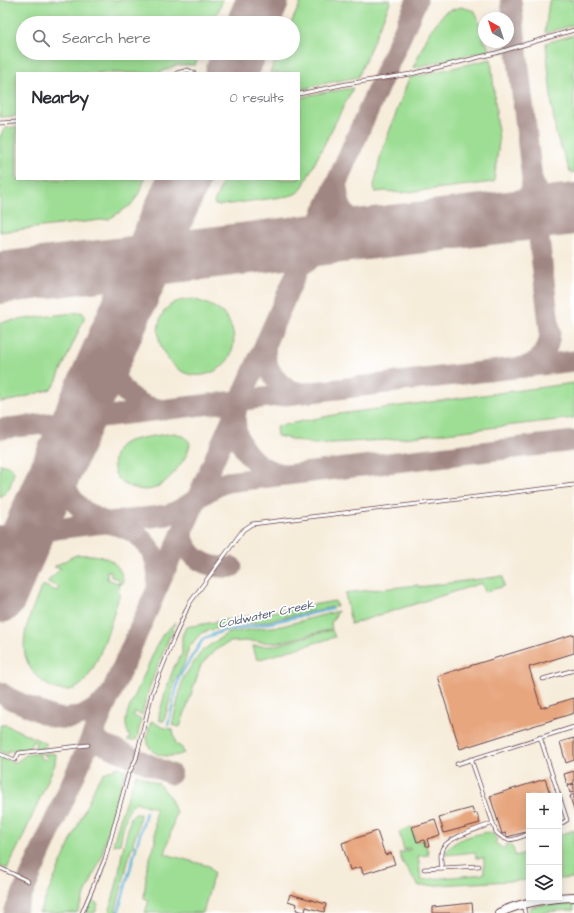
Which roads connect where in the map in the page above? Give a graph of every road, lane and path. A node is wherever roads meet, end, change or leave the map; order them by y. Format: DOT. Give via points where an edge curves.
graph roads {
  1 [pos="574,30"];
  2 [pos="181,72"];
  3 [pos="192,72"];
  4 [pos="300,94"];
  5 [pos="16,122"];
  6 [pos="0,124"];
  7 [pos="574,486"];
  8 [pos="574,670"];
  9 [pos="543,679"];
  10 [pos="574,727"];
  11 [pos="540,738"];
  12 [pos="88,745"];
  13 [pos="0,754"];
  14 [pos="471,759"];
  15 [pos="457,764"];
  16 [pos="558,793"];
  17 [pos="562,805"];
  18 [pos="493,823"];
  19 [pos="562,823"];
  20 [pos="526,835"];
  21 [pos="479,866"];
  22 [pos="0,868"];
  23 [pos="442,868"];
  24 [pos="424,869"];
  25 [pos="28,881"];
  26 [pos="574,897"];
  27 [pos="522,904"];
  28 [pos="82,913"];
  29 [pos="499,913"];
  30 [pos="525,913"];
  1 -- 4 [label="lane" via="411,74"];
  2 -- 3 [label="lane"];
  5 -- 6 [label="lane"];
  7 -- 28 [label="lane" via="252,524 243,530 189,604 174,638 152,693 136,759 128,775 105,859"];
  8 -- 9 [label="lane"];
  10 -- 11 [label="lane"];
  11 -- 14 [label="lane"];
  11 -- 16 [label="lane"];
  12 -- 13 [label="lane" via="20,753 14,760"];
  14 -- 15 [label="lane"];
  14 -- 18 [label="lane"];
  17 -- 19 [label="lane" via="567,820"];
  18 -- 20 [label="lane" via="496,832 503,839 509,840"];
  18 -- 23 [label="lane" via="450,840 442,848"];
  21 -- 23 [label="lane"];
  22 -- 25 [label="lane"];
  23 -- 24 [label="lane"];
  26 -- 27 [label="street"];
  27 -- 29 [label="street"];
  27 -- 30 [label="lane"];
}
